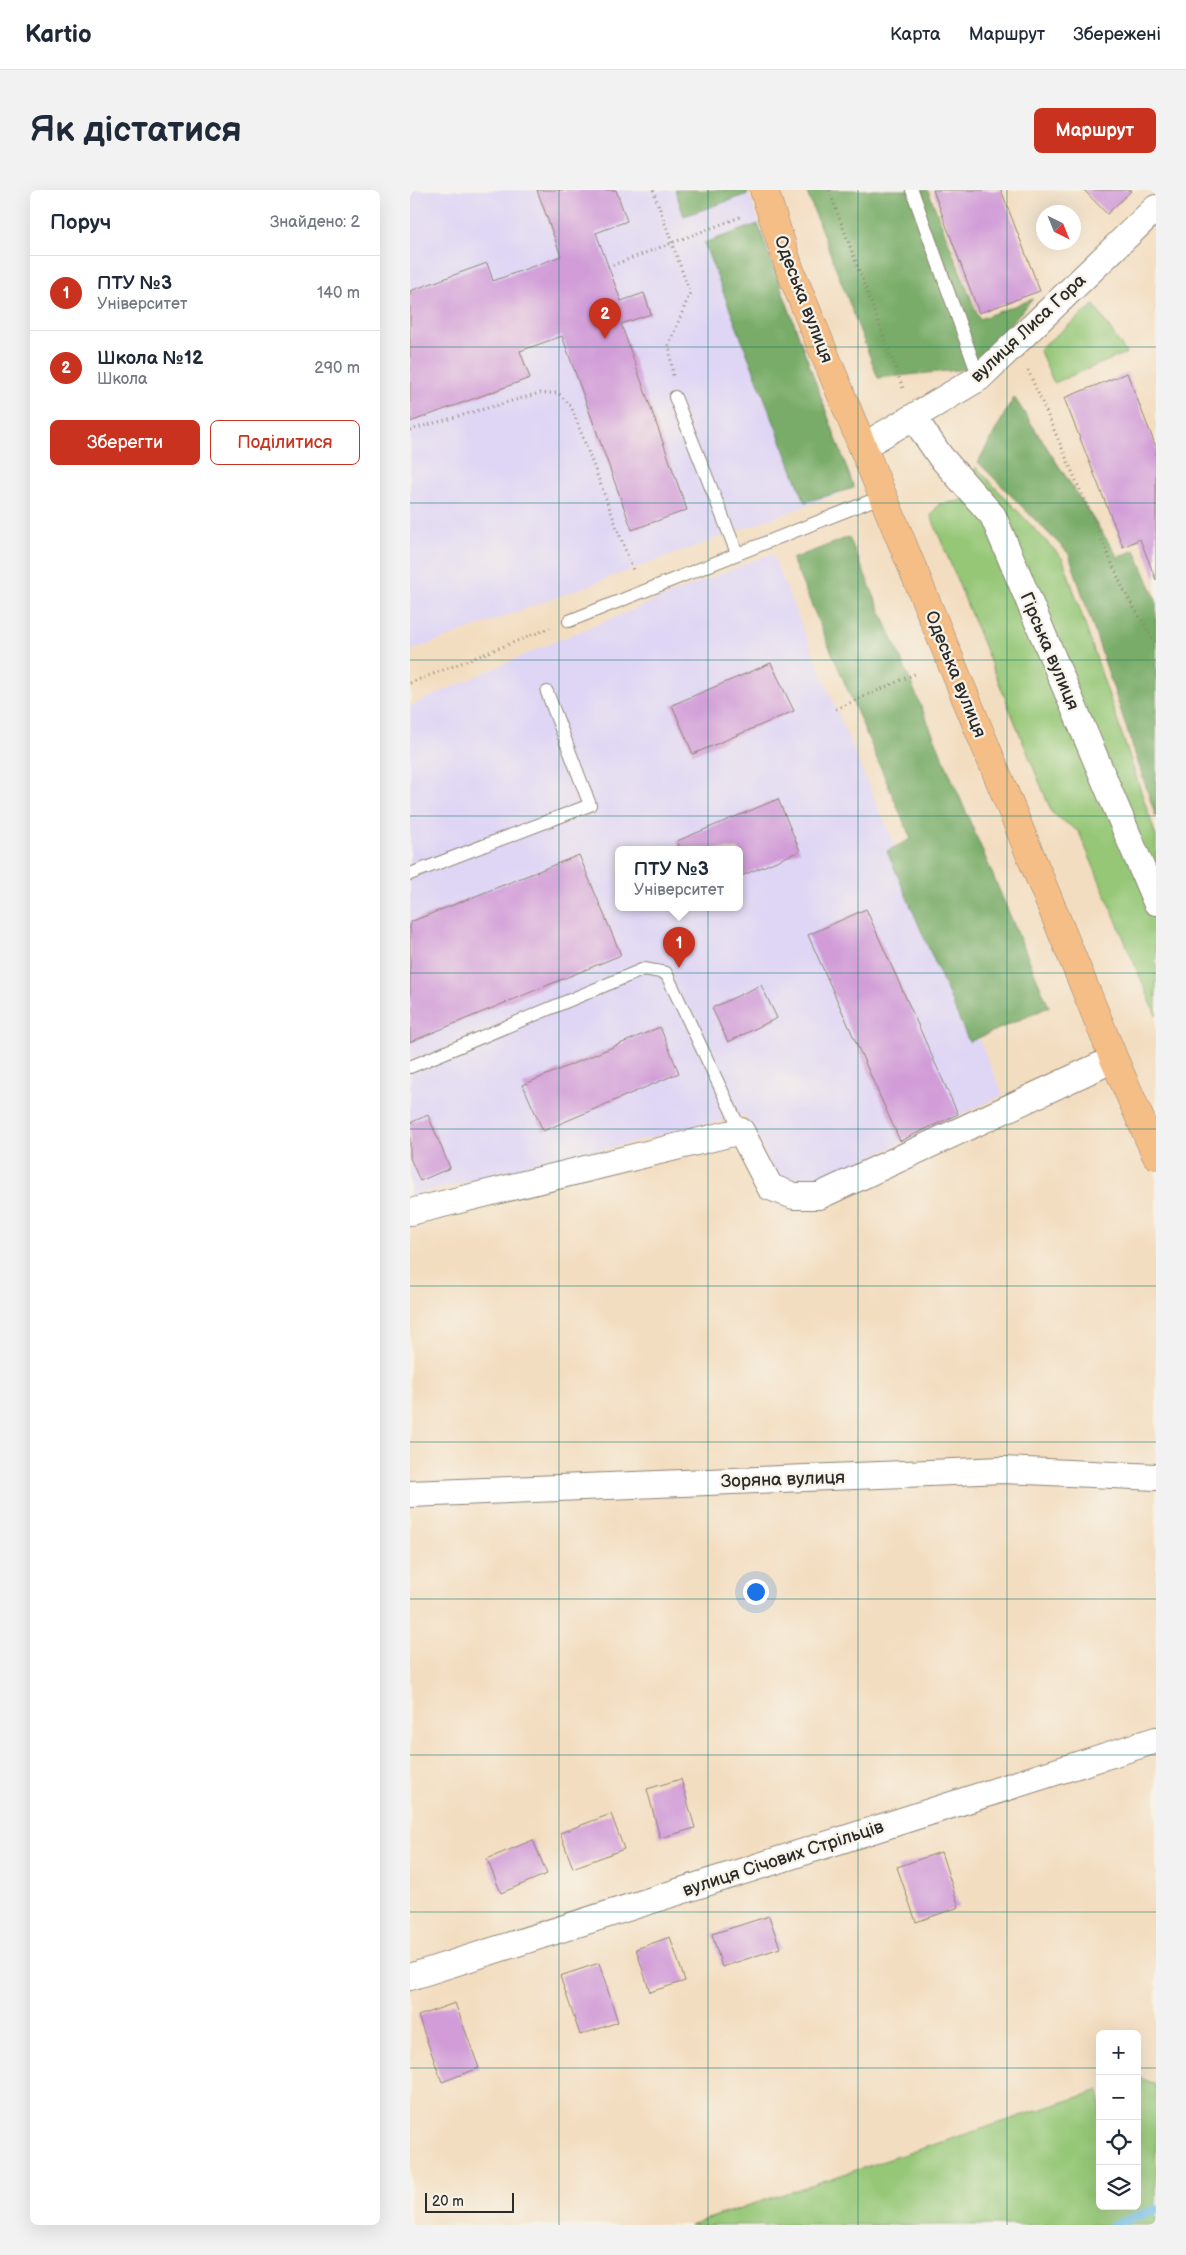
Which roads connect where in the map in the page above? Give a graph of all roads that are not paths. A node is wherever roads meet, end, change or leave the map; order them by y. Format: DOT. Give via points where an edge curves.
graph roads {
  1 [pos="912,190"];
  2 [pos="767,198"];
  3 [pos="1156,208"];
  4 [pos="979,378"];
  5 [pos="675,397"];
  6 [pos="914,418"];
  7 [pos="862,447"];
  8 [pos="883,496"];
  9 [pos="737,553"];
  10 [pos="570,621"];
  11 [pos="547,692"];
  12 [pos="410,874"];
  13 [pos="1156,902"];
  14 [pos="1114,1059"];
  15 [pos="410,1068"];
  16 [pos="741,1131"];
  17 [pos="1156,1155"];
  18 [pos="410,1212"];
  19 [pos="1156,1477"];
  20 [pos="410,1494"];
  21 [pos="1156,1740"];
  22 [pos="410,1977"];
  1 -- 4 [label="lane"];
  2 -- 7 [label="main road, Одеська вулиця" via="790,270"];
  3 -- 4 [label="street, вулиця Лиса Гора"];
  4 -- 6 [label="street, вулиця Лиса Гора"];
  5 -- 9 [label="lane"];
  6 -- 7 [label="street, вулиця Лиса Гора"];
  6 -- 13 [label="street, Гірська вулиця" via="940,456 992,516"];
  7 -- 8 [label="main road, Одеська вулиця"];
  8 -- 9 [label="lane"];
  8 -- 14 [label="main road, Одеська вулиця"];
  9 -- 10 [label="lane"];
  11 -- 12 [label="lane" via="590,805"];
  14 -- 16 [label="street" via="819,1196 794,1196 770,1187"];
  14 -- 17 [label="main road, Одеська вулиця"];
  15 -- 16 [label="lane" via="644,969 666,973"];
  16 -- 18 [label="street"];
  19 -- 20 [label="street, Зоряна вулиця" via="1004,1470"];
  21 -- 22 [label="street, вулиця Січових Стрільців"];
}
